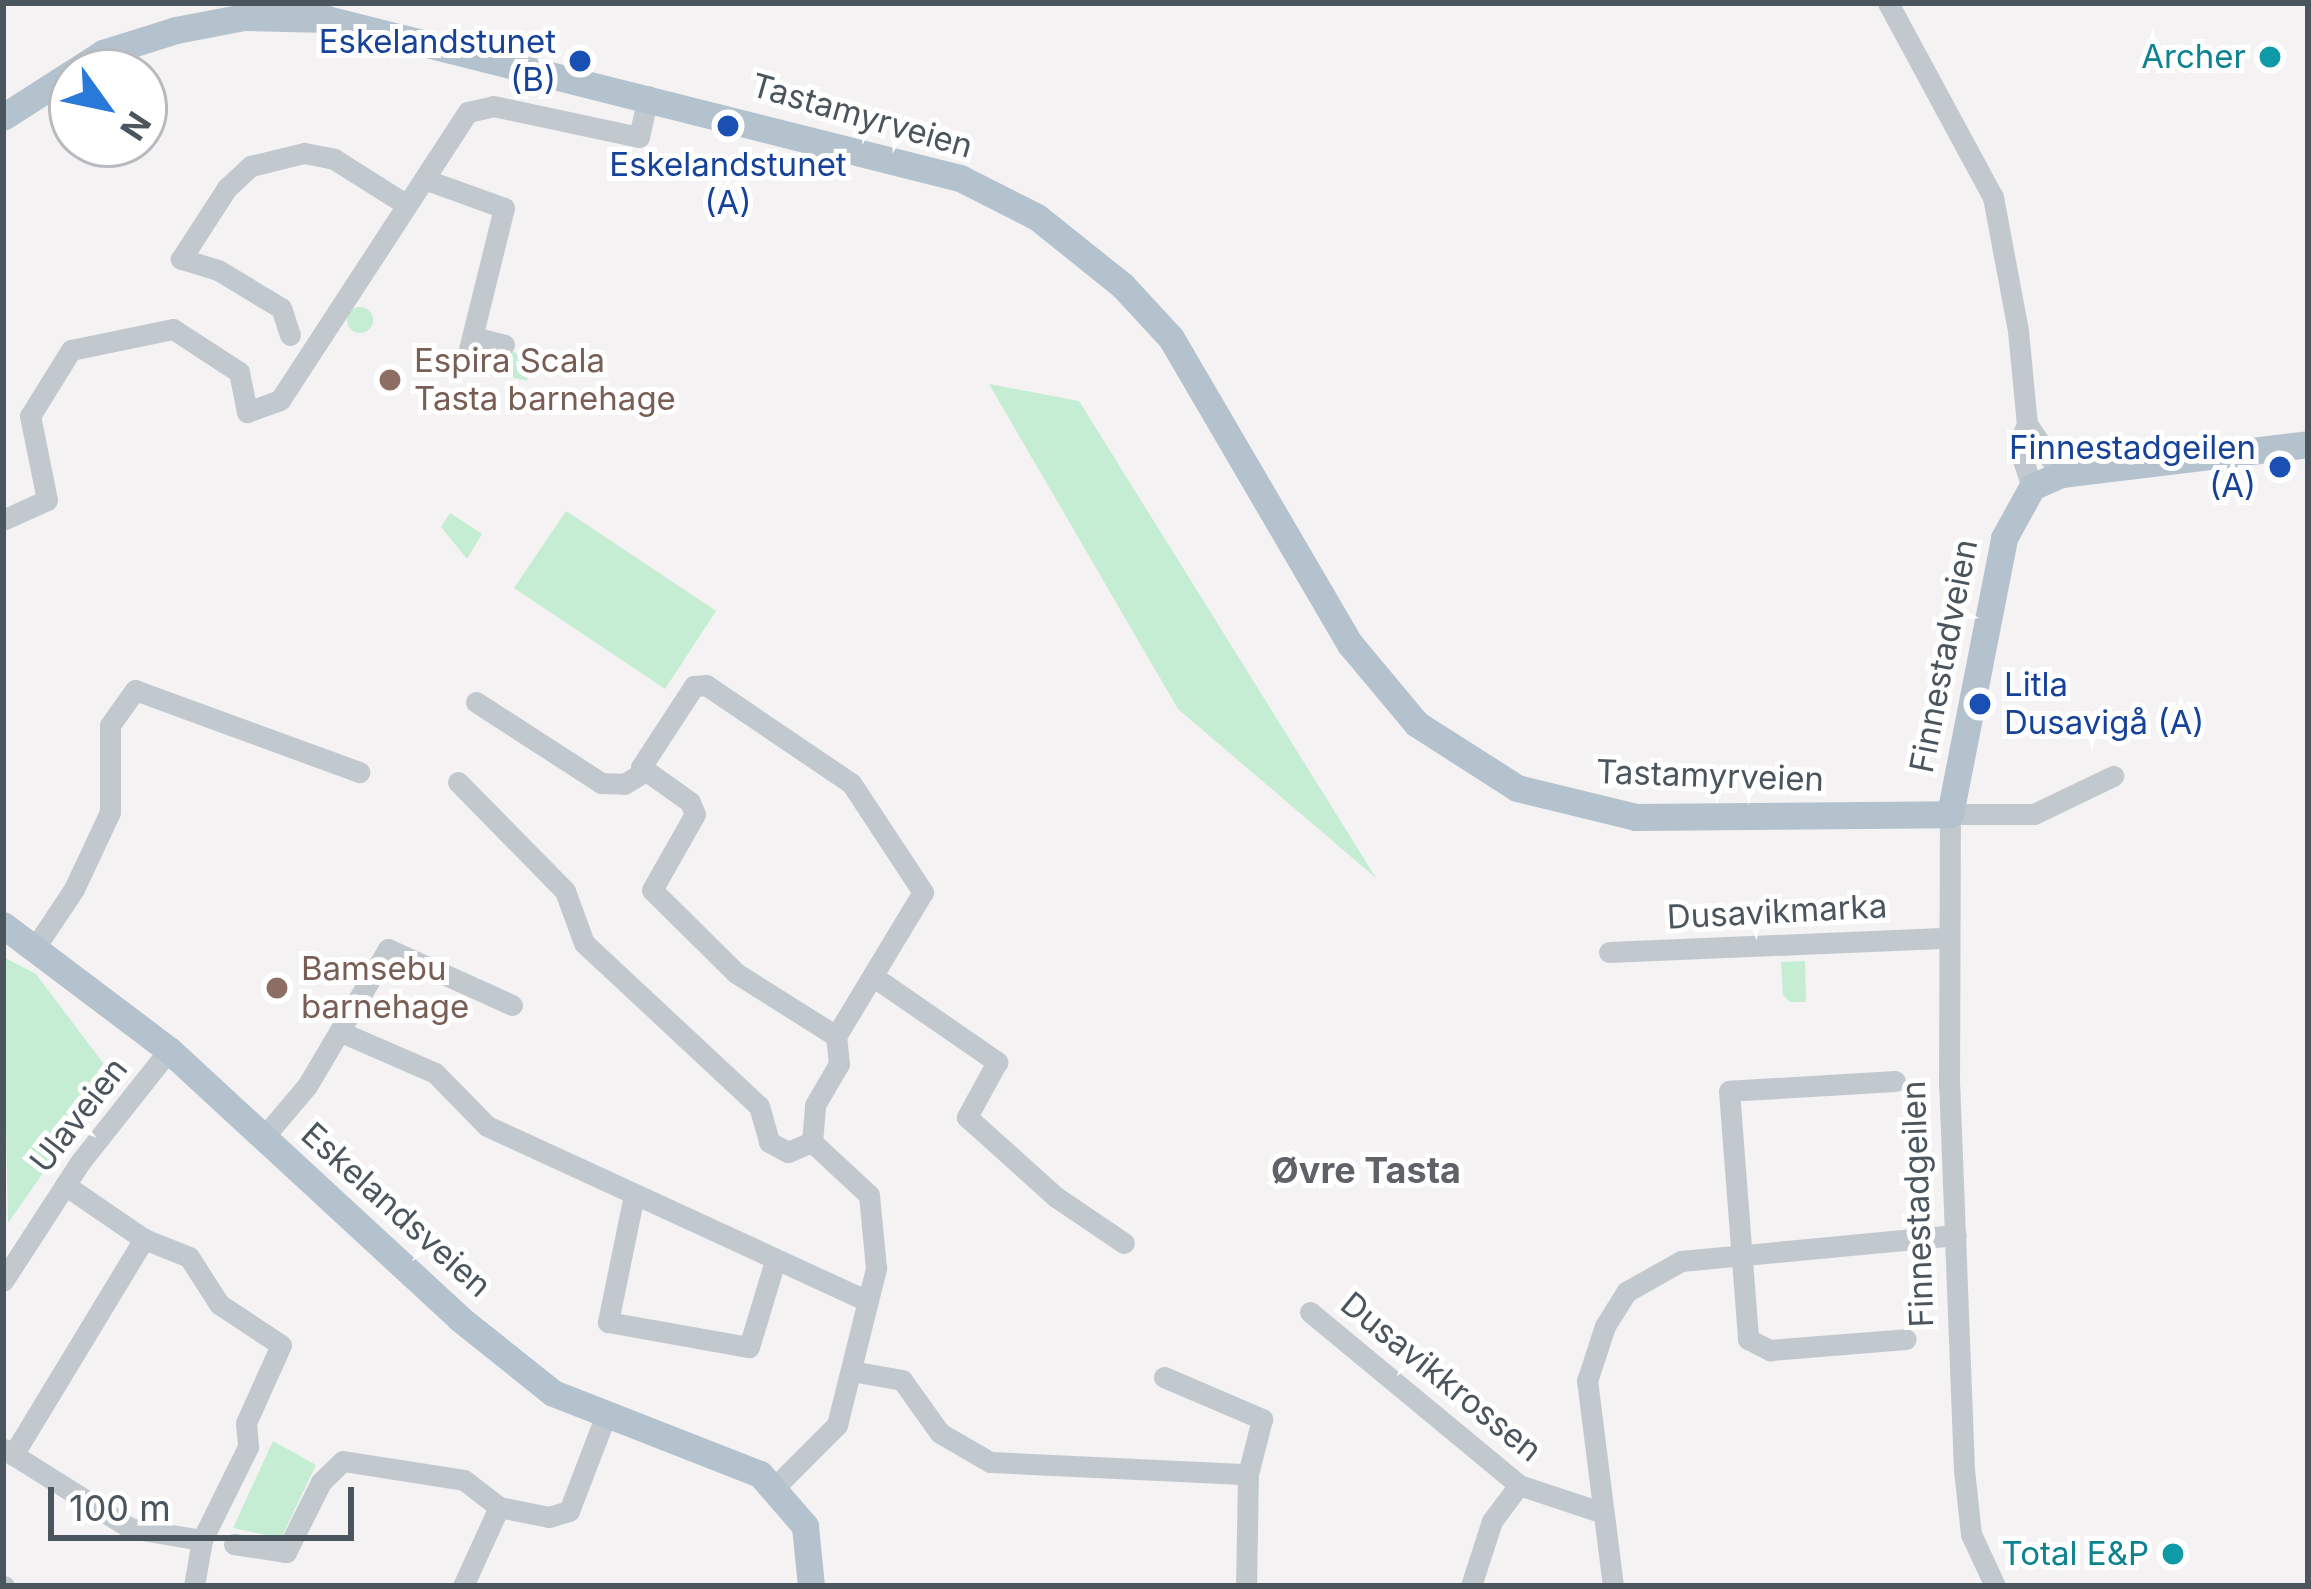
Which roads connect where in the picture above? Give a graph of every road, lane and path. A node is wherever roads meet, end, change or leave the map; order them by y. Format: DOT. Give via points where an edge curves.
graph roads {
  1 [pos="1888,3"];
  2 [pos="648,96"];
  3 [pos="3,117"];
  4 [pos="424,178"];
  5 [pos="406,206"];
  6 [pos="290,335"];
  7 [pos="504,344"];
  8 [pos="2026,424"];
  9 [pos="2308,444"];
  10 [pos="2061,474"];
  11 [pos="2032,487"];
  12 [pos="3,520"];
  13 [pos="476,702"];
  14 [pos="359,772"];
  15 [pos="642,773"];
  16 [pos="2113,776"];
  17 [pos="458,782"];
  18 [pos="1950,814"];
  19 [pos="3,926"];
  20 [pos="1948,938"];
  21 [pos="36,946"];
  22 [pos="1609,952"];
  23 [pos="874,977"];
  24 [pos="512,1005"];
  25 [pos="340,1032"];
  26 [pos="836,1036"];
  27 [pos="170,1051"];
  28 [pos="1895,1081"];
  29 [pos="263,1138"];
  30 [pos="812,1142"];
  31 [pos="65,1185"];
  32 [pos="634,1195"];
  33 [pos="1956,1235"];
  34 [pos="144,1239"];
  35 [pos="1124,1243"];
  36 [pos="1739,1256"];
  37 [pos="775,1261"];
  38 [pos="3,1281"];
  39 [pos="868,1301"];
  40 [pos="1310,1312"];
  41 [pos="1906,1339"];
  42 [pos="851,1371"];
  43 [pos="1164,1377"];
  44 [pos="605,1417"];
  45 [pos="8,1451"];
  46 [pos="1248,1474"];
  47 [pos="775,1486"];
  48 [pos="1519,1486"];
  49 [pos="499,1507"];
  50 [pos="1600,1512"];
  51 [pos="202,1540"];
  52 [pos="234,1544"];
  53 [pos="194,1586"];
  54 [pos="463,1586"];
  55 [pos="811,1586"];
  56 [pos="1246,1586"];
  57 [pos="1471,1586"];
  58 [pos="1613,1586"];
  59 [pos="1995,1586"];
  1 -- 8 [label="street" via="1993,197"];
  2 -- 3 [label="main road, Tastamyrveien" via="327,19 244,17 103,53"];
  2 -- 4 [label="street" via="639,136 472,109"];
  2 -- 18 [label="main road, Tastamyrveien" via="960,178 1037,217 1171,338 1378,684 1417,724 1498,778 1577,808 1636,817"];
  4 -- 5 [label="street"];
  4 -- 7 [label="street" via="504,208 471,345"];
  5 -- 6 [label="street" via="334,159 304,153 251,166 227,188 182,259 218,270 281,308"];
  5 -- 12 [label="street" via="280,400 247,412 238,372 173,328 71,350 30,416 47,500"];
  8 -- 10 [label="street"];
  8 -- 11 [label="street" via="2018,445"];
  9 -- 10 [label="main road"];
  10 -- 11 [label="main road"];
  11 -- 18 [label="main road, Finnestadveien" via="2004,538"];
  13 -- 15 [label="street" via="601,783 624,784"];
  14 -- 21 [label="street" via="135,690 110,724 110,812"];
  15 -- 23 [label="street" via="700,683 851,783 923,892"];
  15 -- 26 [label="street" via="690,802 694,814 652,886 655,896 736,973"];
  16 -- 18 [label="street, Finnestadveien" via="2034,814"];
  17 -- 30 [label="street" via="565,891 584,943 759,1106 769,1142 788,1152"];
  18 -- 20 [label="street, Finnestadgeilen"];
  19 -- 21 [label="main road, Eskelandsveien"];
  20 -- 22 [label="street, Dusavikmarka"];
  20 -- 33 [label="street, Finnestadgeilen"];
  21 -- 27 [label="main road, Eskelandsveien"];
  23 -- 26 [label="street"];
  23 -- 35 [label="street" via="997,1062 967,1117"];
  24 -- 25 [label="street" via="388,949"];
  25 -- 29 [label="street"];
  25 -- 32 [label="street" via="434,1073 487,1126"];
  26 -- 30 [label="street" via="838,1064 814,1106"];
  27 -- 29 [label="main road, Eskelandsveien"];
  27 -- 31 [label="street, Ulaveien"];
  28 -- 36 [label="street" via="1729,1091"];
  29 -- 44 [label="main road, Eskelandsveien" via="459,1318 553,1393"];
  30 -- 39 [label="street" via="869,1195 876,1268"];
  31 -- 34 [label="street"];
  31 -- 38 [label="street, Ulaveien"];
  32 -- 37 [label="street"];
  32 -- 37 [label="street" via="608,1322 749,1347"];
  33 -- 36 [label="street"];
  33 -- 59 [label="street, Finnestadgeilen" via="1971,1534"];
  34 -- 45 [label="street"];
  34 -- 51 [label="street" via="189,1257 219,1304 281,1346 246,1423 248,1447"];
  36 -- 41 [label="street" via="1748,1339 1760,1348"];
  36 -- 50 [label="street" via="1655,1270 1616,1305 1587,1382"];
  37 -- 39 [label="street"];
  39 -- 42 [label="street"];
  40 -- 48 [label="street, Dusavikkrossen"];
  42 -- 46 [label="street" via="902,1380 940,1433 990,1462"];
  42 -- 47 [label="street" via="837,1425"];
  43 -- 46 [label="street" via="1262,1420"];
  44 -- 47 [label="main road, Eskelandsveien" via="740,1460"];
  44 -- 49 [label="street" via="569,1511 549,1517"];
  45 -- 51 [label="street" via="130,1528"];
  46 -- 56 [label="street"];
  47 -- 55 [label="main road" via="805,1526"];
  48 -- 50 [label="street, Dusavikkrossen"];
  48 -- 57 [label="street" via="1492,1521"];
  49 -- 52 [label="street" via="464,1480 344,1461 320,1482 286,1552"];
  49 -- 54 [label="street"];
  50 -- 58 [label="street"];
  51 -- 53 [label="street"];
}
